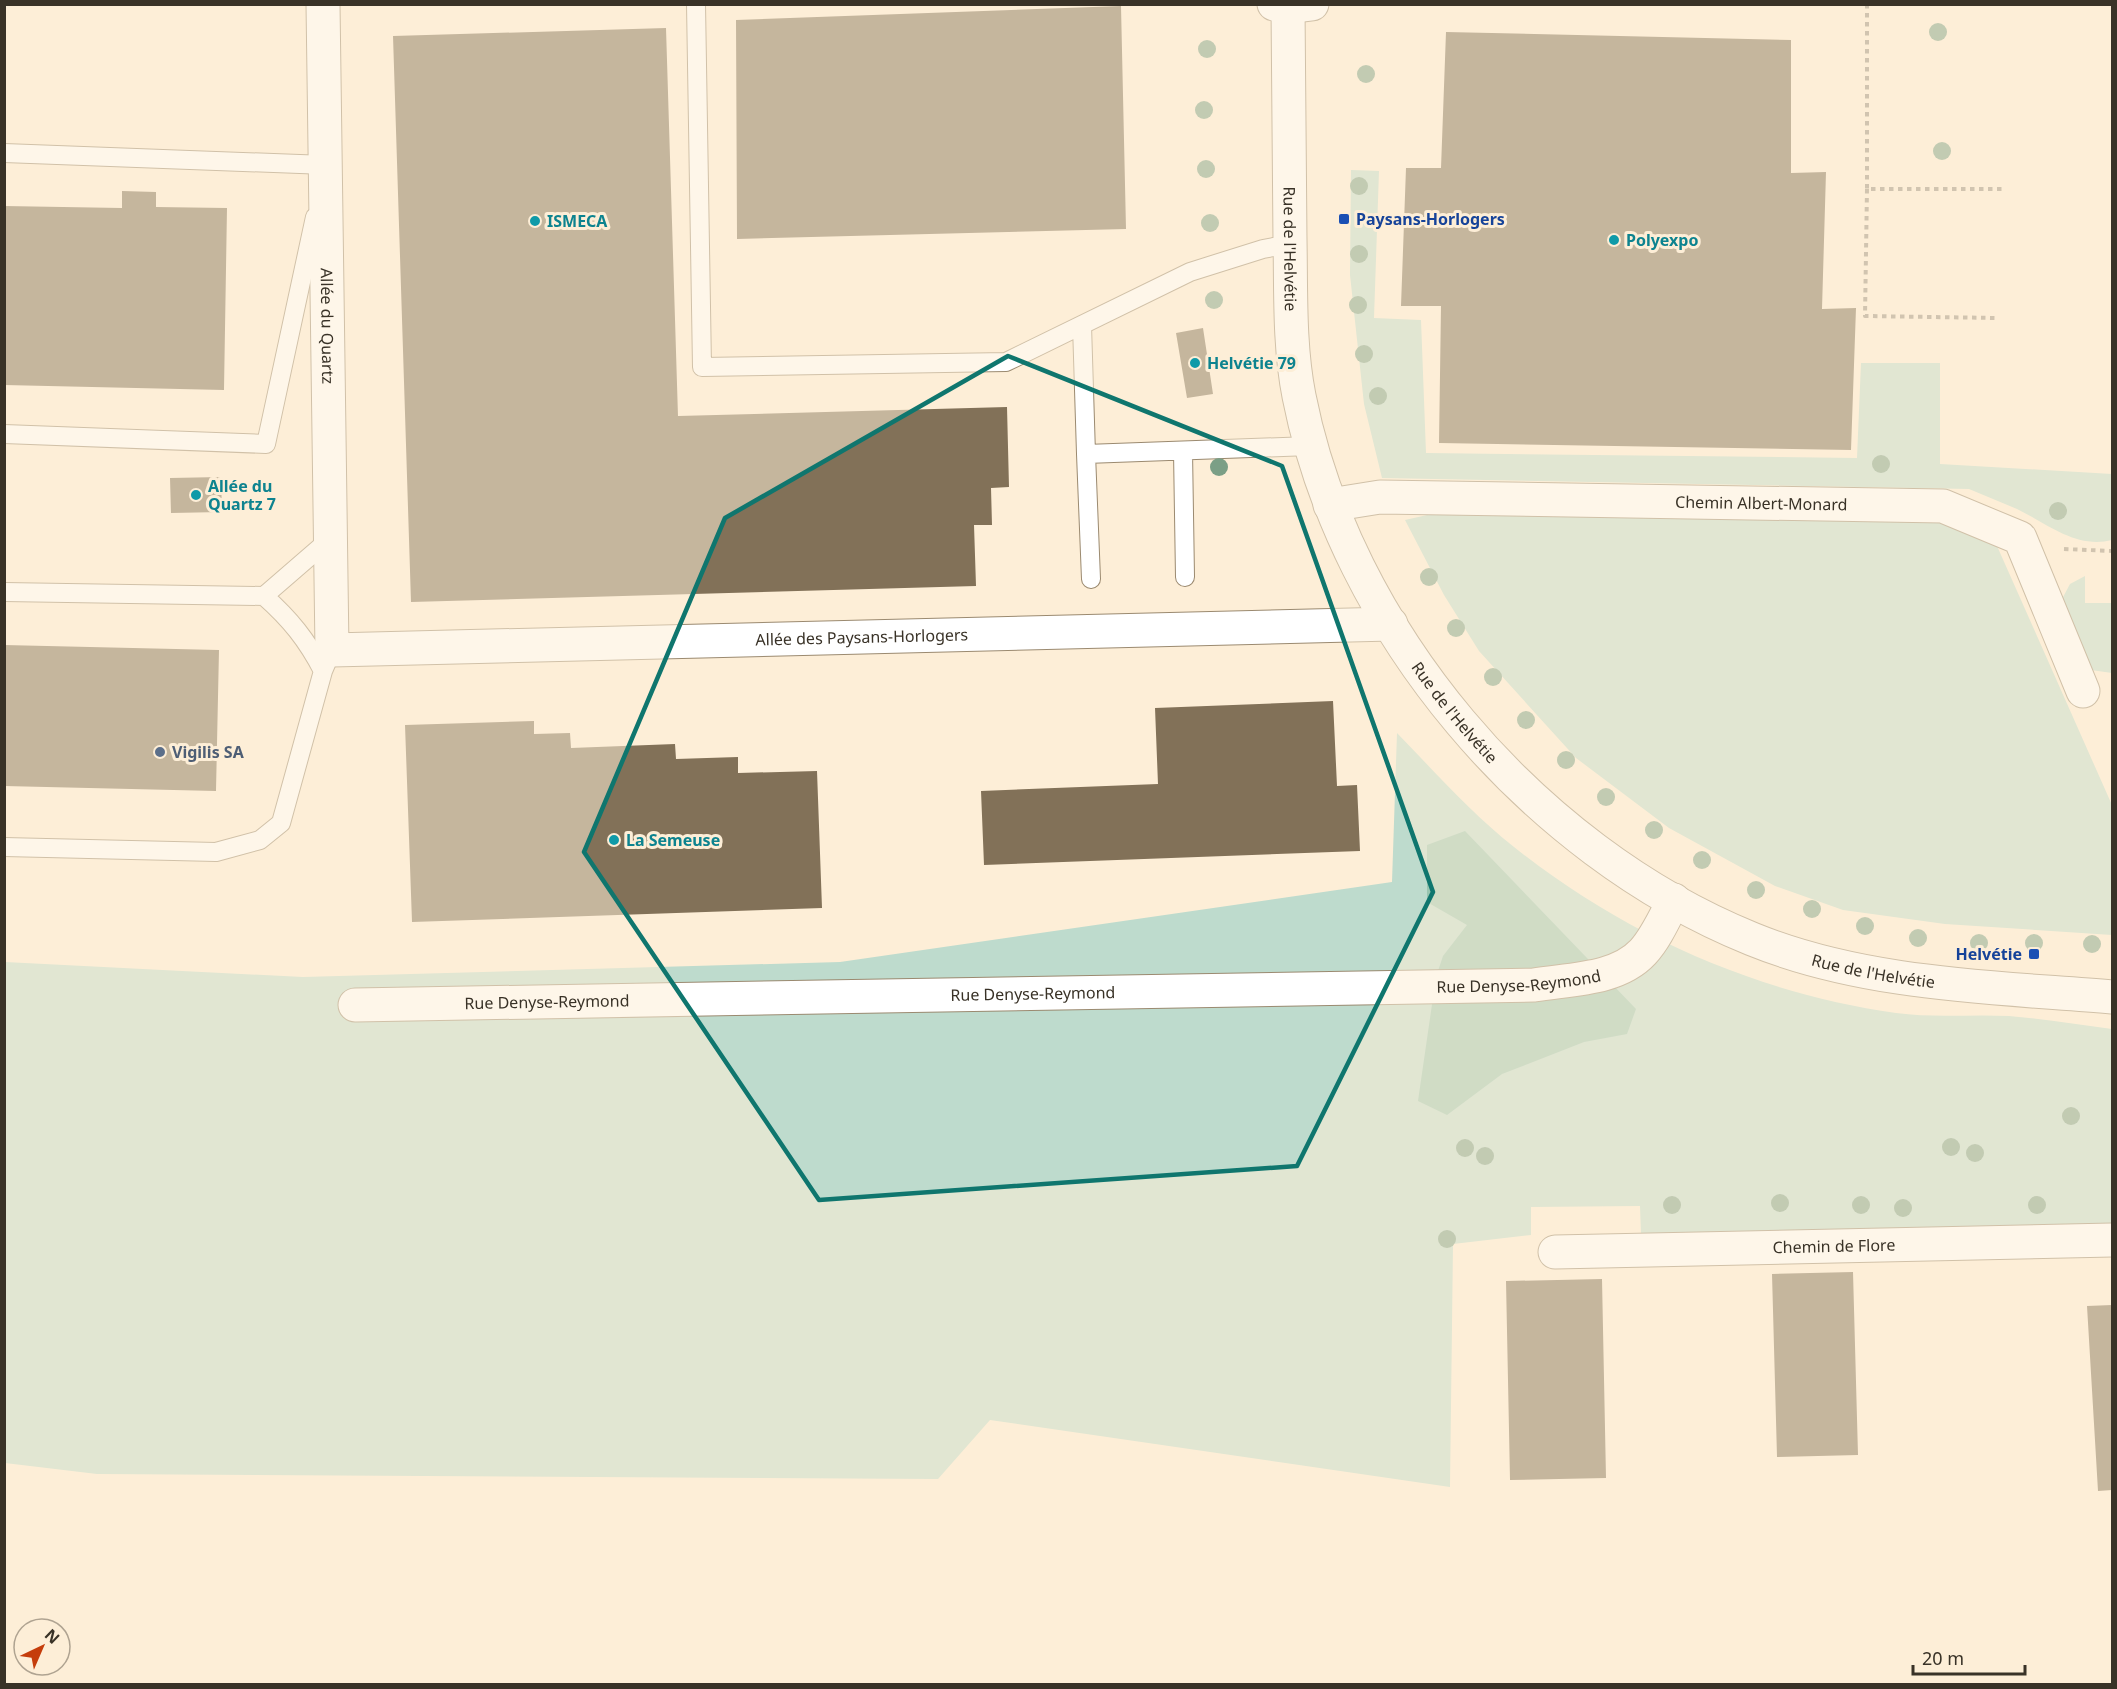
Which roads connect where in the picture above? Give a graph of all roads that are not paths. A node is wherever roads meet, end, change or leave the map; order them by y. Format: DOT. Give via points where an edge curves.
graph roads {
  1 [pos="323,4"];
  2 [pos="696,4"];
  3 [pos="1291,5"];
  4 [pos="4,153"];
  5 [pos="326,165"];
  6 [pos="1290,244"];
  7 [pos="1082,324"];
  8 [pos="4,434"];
  9 [pos="1310,446"];
  10 [pos="1183,450"];
  11 [pos="1086,454"];
  12 [pos="1330,506"];
  13 [pos="331,538"];
  14 [pos="1185,577"];
  15 [pos="1091,579"];
  16 [pos="4,592"];
  17 [pos="264,596"];
  18 [pos="1391,624"];
  19 [pos="327,660"];
  20 [pos="2083,691"];
  21 [pos="4,847"];
  22 [pos="1674,900"];
  23 [pos="2112,997"];
  24 [pos="356,1005"];
  25 [pos="2112,1240"];
  26 [pos="1556,1252"];
  1 -- 5 [label="street, Allée du Quartz"];
  2 -- 7 [label="lane" via="702,367 1006,362"];
  3 -- 6 [label="street, Rue de l'Helvétie"];
  4 -- 5 [label="lane"];
  5 -- 8 [label="lane" via="266,444"];
  5 -- 13 [label="street, Allée du Quartz"];
  6 -- 7 [label="lane" via="1190,272"];
  6 -- 9 [label="street, Rue de l'Helvétie" via="1298,392"];
  7 -- 11 [label="lane"];
  9 -- 10 [label="lane"];
  9 -- 12 [label="street, Rue de l'Helvétie"];
  10 -- 11 [label="lane"];
  10 -- 14 [label="lane"];
  11 -- 15 [label="lane"];
  12 -- 18 [label="street, Rue de l'Helvétie"];
  12 -- 20 [label="street, Chemin Albert-Monard" via="1380,497 1942,506 2020,538"];
  13 -- 17 [label="lane"];
  13 -- 19 [label="street, Allée du Quartz"];
  16 -- 17 [label="lane"];
  17 -- 19 [label="lane"];
  18 -- 19 [label="street, Allée des Paysans-Horlogers"];
  18 -- 22 [label="street, Rue de l'Helvétie" via="1450,712 1504,772 1564,826"];
  19 -- 21 [label="lane" via="281,822 260,840 216,852"];
  22 -- 23 [label="street, Rue de l'Helvétie" via="1753,940 1875,974"];
  22 -- 24 [label="street, Rue Denyse-Reymond" via="1644,951 1627,965 1609,973 1534,985"];
  25 -- 26 [label="street, Chemin de Flore"];
}
